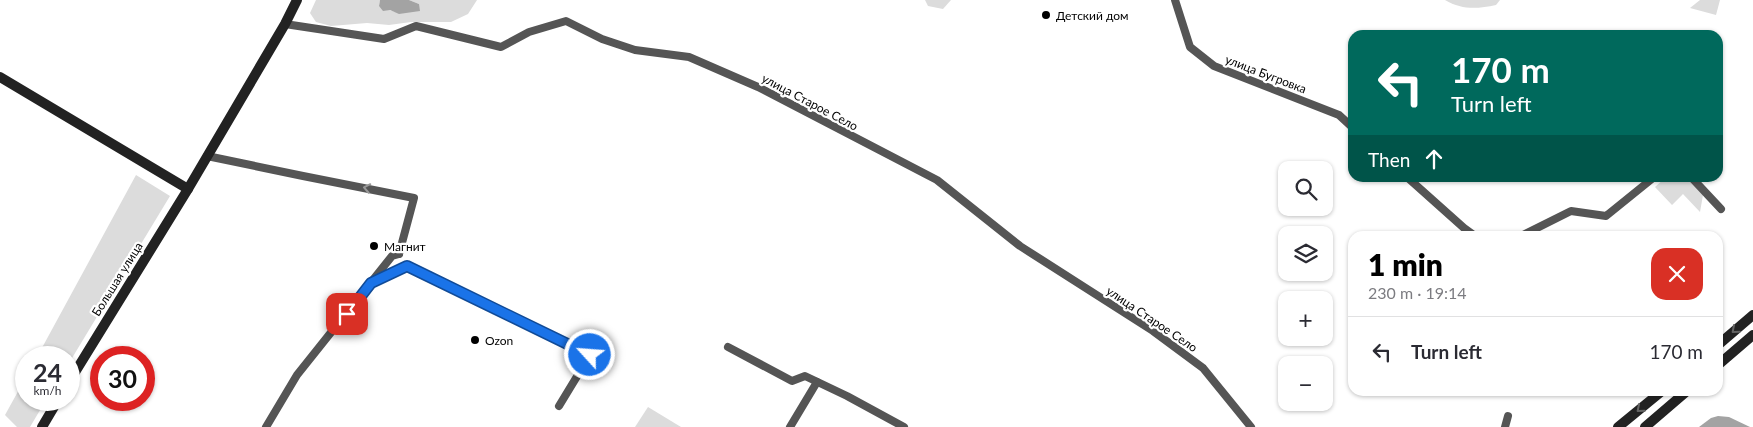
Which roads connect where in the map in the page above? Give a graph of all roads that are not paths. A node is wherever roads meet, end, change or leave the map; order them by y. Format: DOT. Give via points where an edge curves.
graph roads {
  1 [pos="297,0"];
  2 [pos="1175,0"];
  3 [pos="285,24"];
  4 [pos="0,77"];
  5 [pos="1348,123"];
  6 [pos="207,156"];
  7 [pos="1412,182"];
  8 [pos="1648,182"];
  9 [pos="1696,182"];
  10 [pos="188,188"];
  11 [pos="1721,209"];
  12 [pos="1468,231"];
  13 [pos="1532,231"];
  14 [pos="399,254"];
  15 [pos="407,266"];
  16 [pos="371,283"];
  17 [pos="1753,315"];
  18 [pos="1753,335"];
  19 [pos="1723,341"];
  20 [pos="728,347"];
  21 [pos="1723,361"];
  22 [pos="80,364"];
  23 [pos="817,382"];
  24 [pos="1656,396"];
  25 [pos="1681,396"];
  26 [pos="559,406"];
  27 [pos="51,411"];
  28 [pos="1508,416"];
  29 [pos="42,427"];
  30 [pos="266,427"];
  31 [pos="790,427"];
  32 [pos="904,427"];
  33 [pos="1251,427"];
  34 [pos="1505,427"];
  35 [pos="1618,427"];
  36 [pos="1645,427"];
  1 -- 3 [label="street, Большая улица"];
  2 -- 5 [label="street, улица Бугровка" via="1190,46 1214,66 1340,115"];
  3 -- 6 [label="street, Большая улица"];
  3 -- 33 [label="street, улица Старое Село" via="384,39 416,26 501,47 530,32 566,21 602,39 635,50 689,56 758,87 937,180 1020,246 1153,331 1203,368"];
  4 -- 10 [label="street"];
  6 -- 10 [label="street, Большая улица"];
  14 -- 6 [label="street, one-way" via="414,198"];
  7 -- 12 [label="street"];
  8 -- 13 [label="street" via="1606,216 1571,211"];
  9 -- 11 [label="street"];
  10 -- 22 [label="street, Большая улица"];
  14 -- 15 [label="street"];
  14 -- 16 [label="street" via="392,256"];
  15 -- 16 [label="street"];
  15 -- 26 [label="street" via="590,355"];
  16 -- 30 [label="street" via="297,375"];
  17 -- 19 [label="street, one-way"];
  18 -- 21 [label="street"];
  20 -- 23 [label="street" via="792,381 805,376"];
  23 -- 31 [label="street"];
  23 -- 32 [label="street"];
  24 -- 35 [label="street, one-way"];
  25 -- 36 [label="street"];
  27 -- 29 [label="street"];
  28 -- 34 [label="street"];
}
